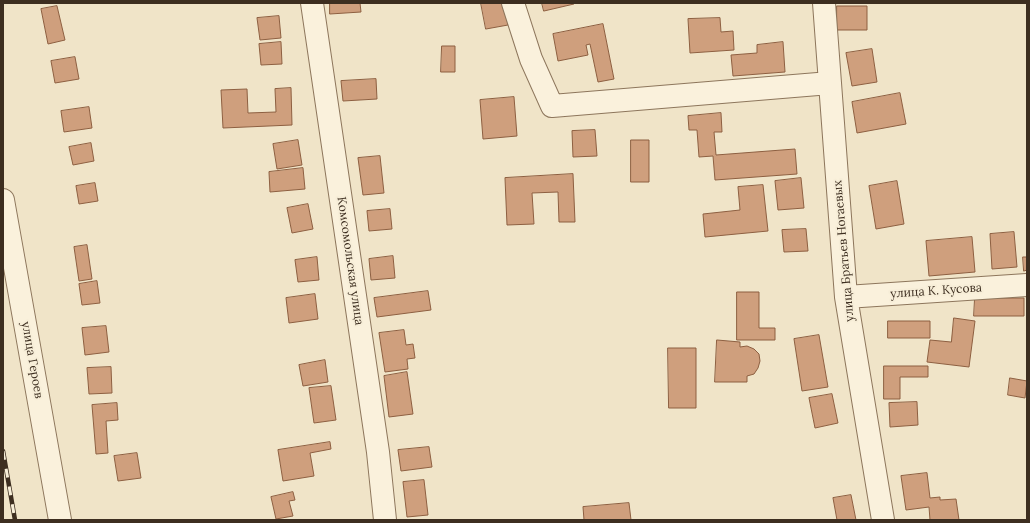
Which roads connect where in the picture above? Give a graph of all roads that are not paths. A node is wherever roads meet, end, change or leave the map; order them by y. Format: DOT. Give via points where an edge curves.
graph roads {
  1 [pos="312,3"];
  2 [pos="513,3"];
  3 [pos="824,3"];
  4 [pos="830,83"];
  5 [pos="3,200"];
  6 [pos="1027,285"];
  7 [pos="846,297"];
  8 [pos="60,520"];
  9 [pos="385,520"];
  10 [pos="883,520"];
  1 -- 9 [label="street, Комсомольская улица" via="377,444"];
  2 -- 4 [label="street" via="531,59 552,106"];
  3 -- 4 [label="street, улица Братьев Ногаевых"];
  4 -- 7 [label="street, улица Братьев Ногаевых"];
  5 -- 8 [label="street, улица Героев"];
  6 -- 7 [label="street, улица К. Кусова"];
  7 -- 10 [label="street, улица Братьев Ногаевых"];
}
